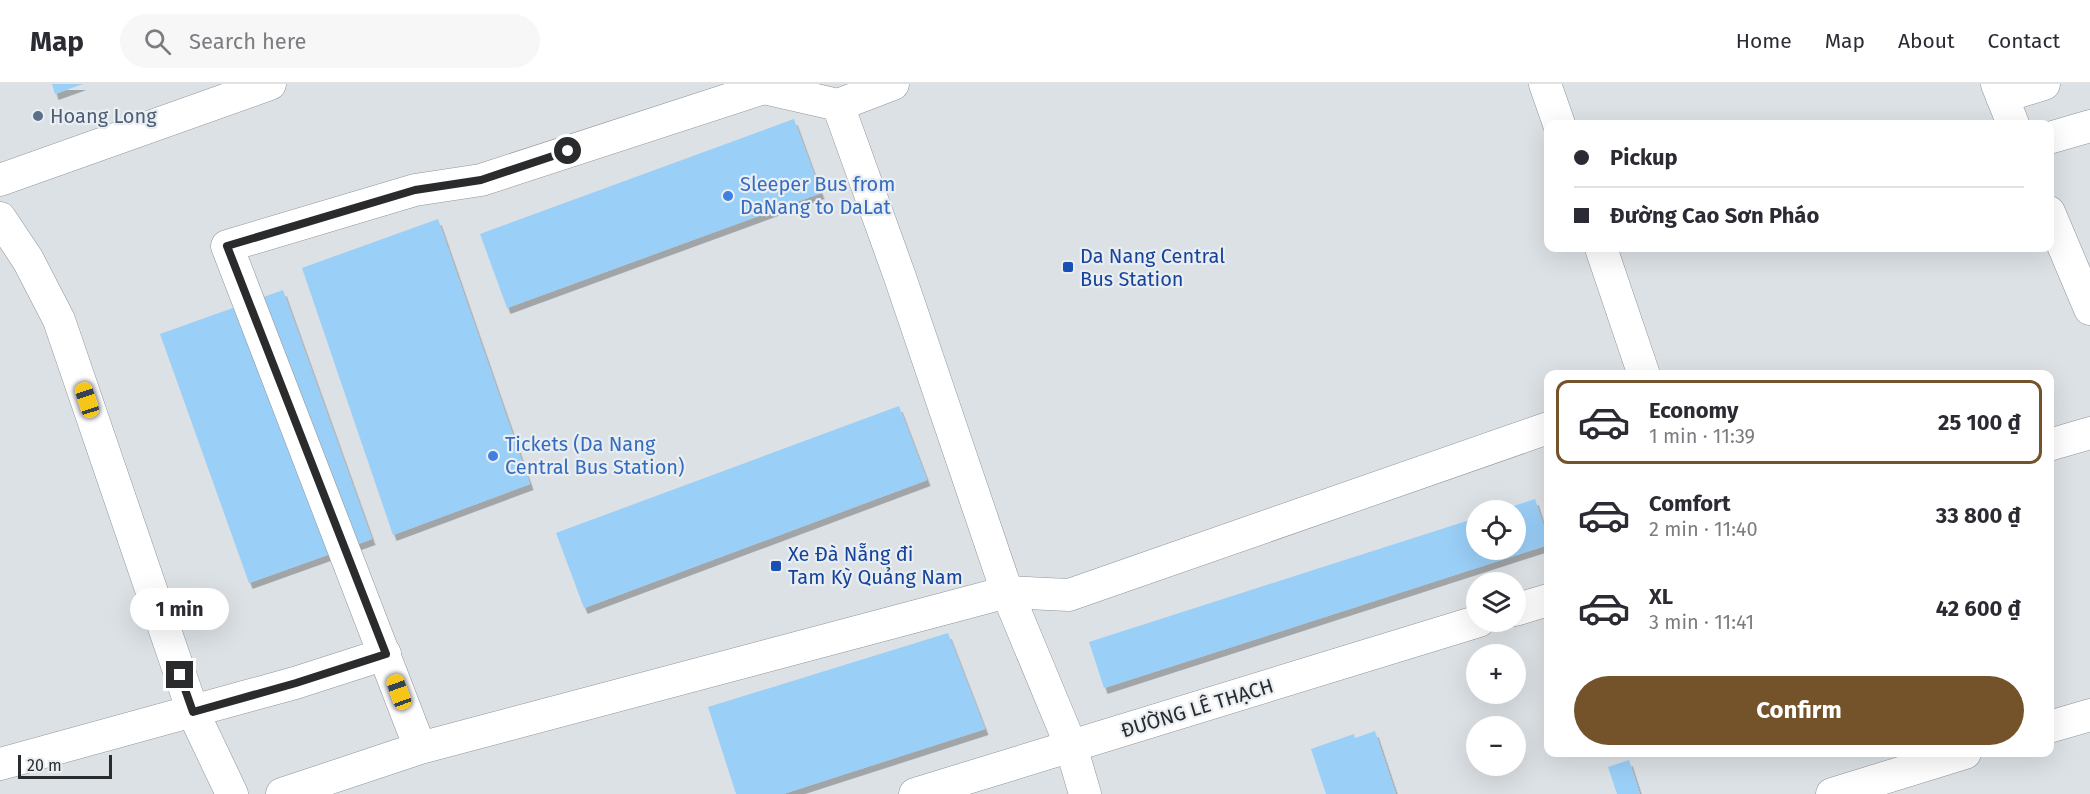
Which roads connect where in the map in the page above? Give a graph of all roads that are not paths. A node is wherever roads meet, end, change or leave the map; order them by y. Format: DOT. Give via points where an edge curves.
graph roads {
  1 [pos="270,84"];
  2 [pos="894,84"];
  3 [pos="1545,84"];
  4 [pos="2044,84"];
  5 [pos="2004,102"];
  6 [pos="838,105"];
  7 [pos="1558,120"];
  8 [pos="2090,126"];
  9 [pos="2054,137"];
  10 [pos="0,180"];
  11 [pos="0,218"];
  12 [pos="2054,224"];
  13 [pos="1602,252"];
  14 [pos="2090,309"];
  15 [pos="1642,370"];
  16 [pos="1544,429"];
  17 [pos="2090,433"];
  18 [pos="2054,444"];
  19 [pos="1007,592"];
  20 [pos="1544,601"];
  21 [pos="1526,607"];
  22 [pos="1466,625"];
  23 [pos="386,654"];
  24 [pos="193,712"];
  25 [pos="2090,715"];
  26 [pos="2054,726"];
  27 [pos="1071,746"];
  28 [pos="420,748"];
  29 [pos="1952,757"];
  30 [pos="0,764"];
  31 [pos="232,794"];
  32 [pos="282,794"];
  33 [pos="915,794"];
  34 [pos="1085,794"];
  35 [pos="1832,794"];
  1 -- 10 [label="street"];
  2 -- 6 [label="street"];
  3 -- 7 [label="street"];
  4 -- 5 [label="street"];
  6 -- 19 [label="street"];
  6 -- 23 [label="street" via="764,87 481,180 415,190 227,246"];
  8 -- 9 [label="street"];
  11 -- 24 [label="street" via="28,260 59,320"];
  12 -- 14 [label="street"];
  13 -- 15 [label="street"];
  16 -- 19 [label="street" via="1069,595"];
  17 -- 18 [label="street"];
  19 -- 27 [label="street"];
  19 -- 28 [label="street"];
  20 -- 21 [label="street"];
  22 -- 27 [label="street, ĐƯỜNG LÊ THẠCH"];
  23 -- 24 [label="street"];
  23 -- 28 [label="street"];
  24 -- 30 [label="street"];
  24 -- 31 [label="street"];
  25 -- 26 [label="street"];
  27 -- 33 [label="street, ĐƯỜNG LÊ THẠCH"];
  27 -- 34 [label="street"];
  28 -- 32 [label="street"];
  29 -- 35 [label="street"];
}
